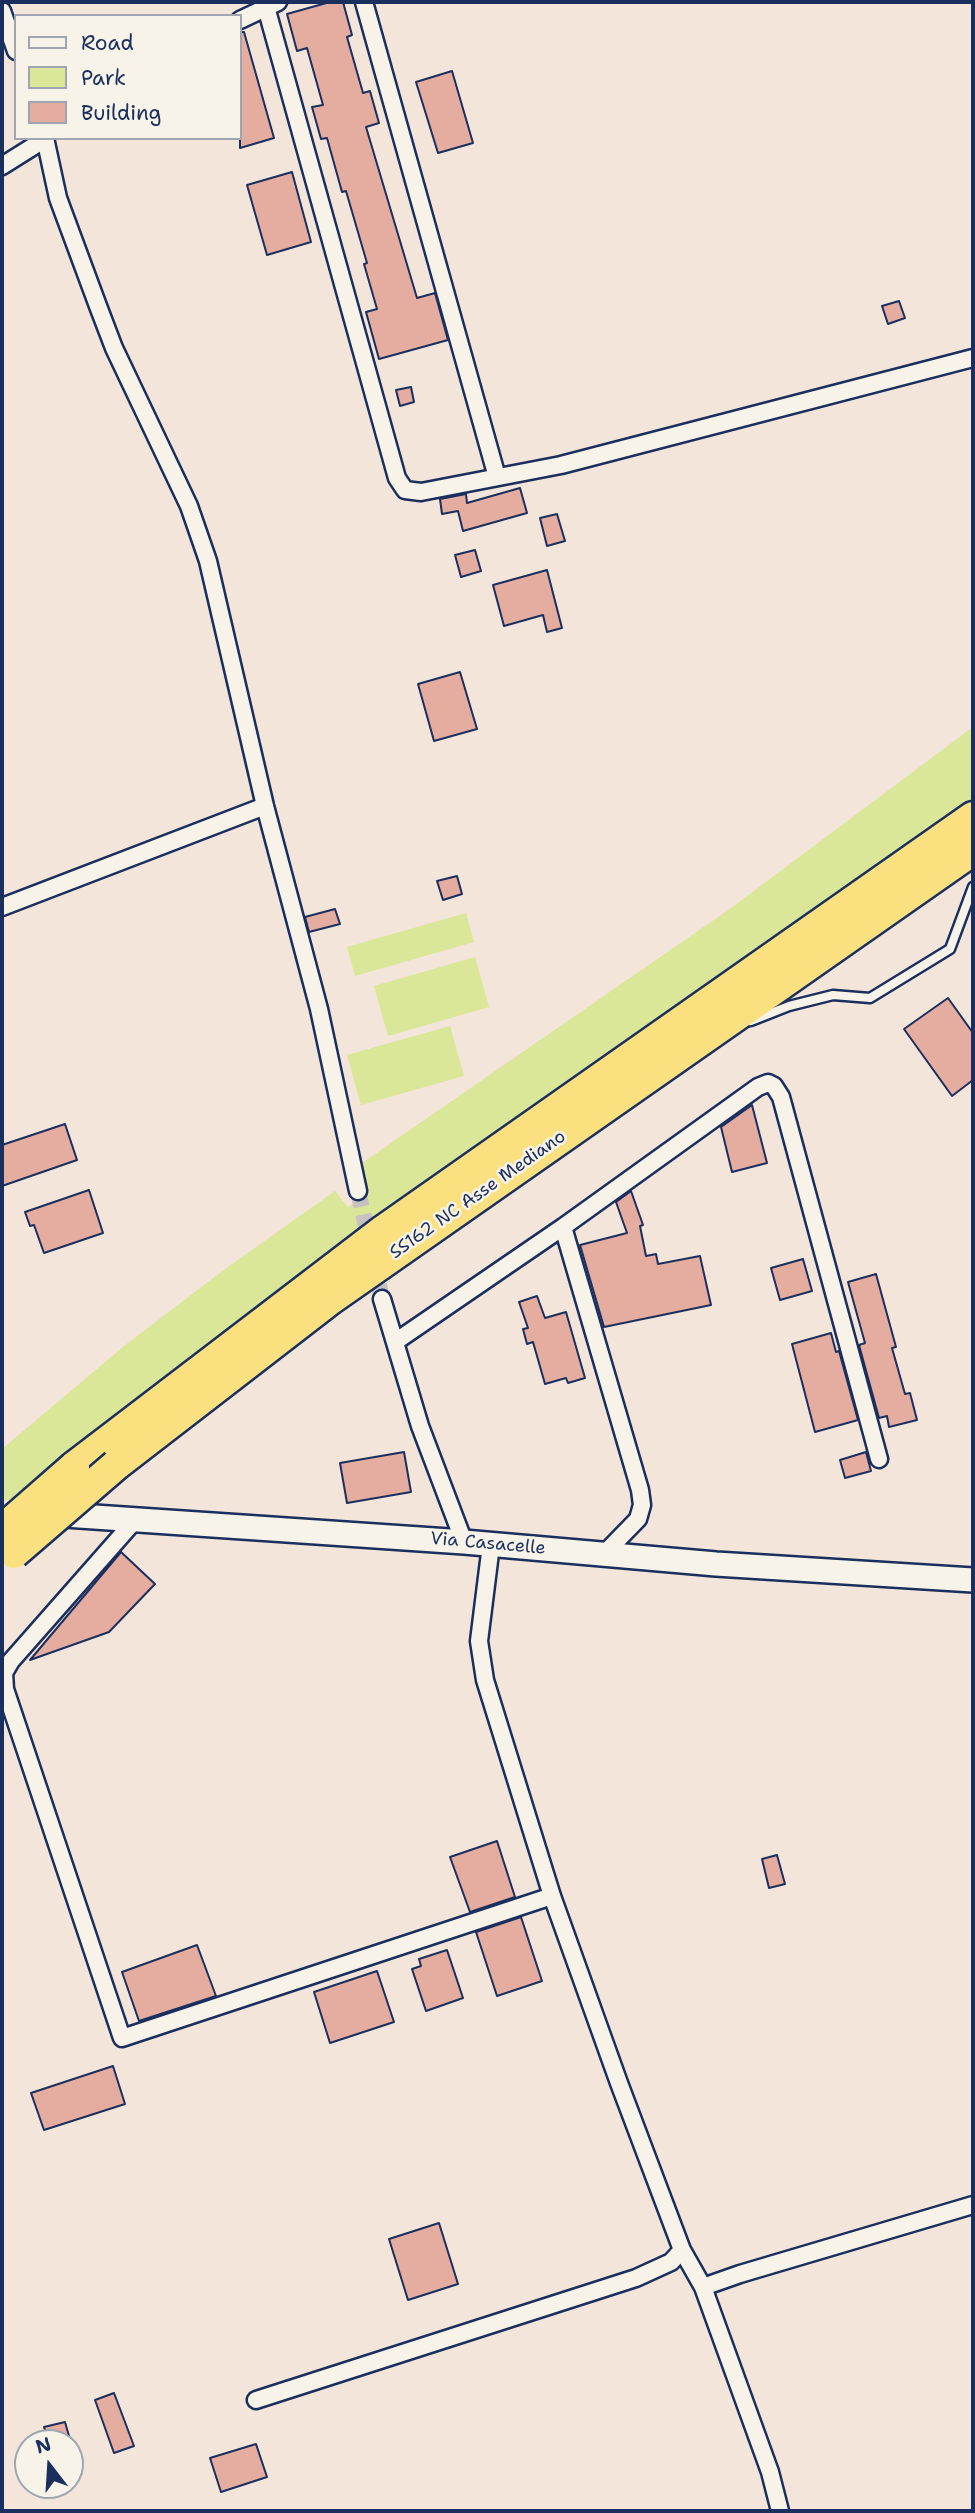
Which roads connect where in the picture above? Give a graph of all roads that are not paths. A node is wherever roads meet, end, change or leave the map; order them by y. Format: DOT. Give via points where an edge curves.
graph roads {
  1 [pos="364,2"];
  2 [pos="272,4"];
  3 [pos="2,11"];
  4 [pos="242,19"];
  5 [pos="14,45"];
  6 [pos="43,140"];
  7 [pos="45,140"];
  8 [pos="2,166"];
  9 [pos="973,358"];
  10 [pos="497,477"];
  11 [pos="265,806"];
  12 [pos="973,817"];
  13 [pos="973,850"];
  14 [pos="973,887"];
  15 [pos="2,907"];
  16 [pos="706,1038"];
  17 [pos="358,1191"];
  18 [pos="563,1227"];
  19 [pos="383,1299"];
  20 [pos="395,1342"];
  21 [pos="879,1459"];
  22 [pos="2,1511"];
  23 [pos="136,1520"];
  24 [pos="464,1542"];
  25 [pos="491,1545"];
  26 [pos="6,1549"];
  27 [pos="604,1554"];
  28 [pos="973,1580"];
  29 [pos="552,1896"];
  30 [pos="973,2205"];
  31 [pos="682,2249"];
  32 [pos="703,2287"];
  33 [pos="256,2400"];
  34 [pos="780,2511"];
  1 -- 10 [label="street"];
  2 -- 4 [label="street"];
  2 -- 10 [label="street" via="397,478 405,490 421,492"];
  3 -- 5 [label="street"];
  6 -- 8 [label="street"];
  7 -- 11 [label="street" via="58,198 114,348 188,506 208,562"];
  9 -- 10 [label="street" via="561,465"];
  11 -- 15 [label="street"];
  11 -- 17 [label="street" via="319,1009"];
  12 -- 26 [label="highway, SS162 NC Asse Mediano, bridge" via="384,1230 74,1467"];
  13 -- 16 [label="highway, SS162 NC Asse Mediano"];
  14 -- 16 [label="lane" via="950,949 870,998 833,995 789,1006"];
  16 -- 26 [label="highway, SS162 NC Asse Mediano, bridge" via="341,1291"];
  18 -- 20 [label="street"];
  18 -- 21 [label="street" via="758,1087 774,1086 781,1097"];
  18 -- 27 [label="street" via="642,1505 638,1519"];
  19 -- 20 [label="street"];
  20 -- 24 [label="street" via="420,1426"];
  22 -- 23 [label="street, Via Casacelle"];
  23 -- 24 [label="street, Via Casacelle"];
  23 -- 29 [label="street" via="4,1673 5,1689 122,2038"];
  24 -- 25 [label="street, Via Casacelle"];
  25 -- 27 [label="street, Via Casacelle"];
  25 -- 29 [label="street" via="479,1641 485,1680"];
  27 -- 28 [label="street, Via Casacelle"];
  29 -- 31 [label="street"];
  30 -- 32 [label="street"];
  31 -- 32 [label="street"];
  31 -- 33 [label="street" via="671,2262 636,2278"];
  32 -- 34 [label="street"];
}
